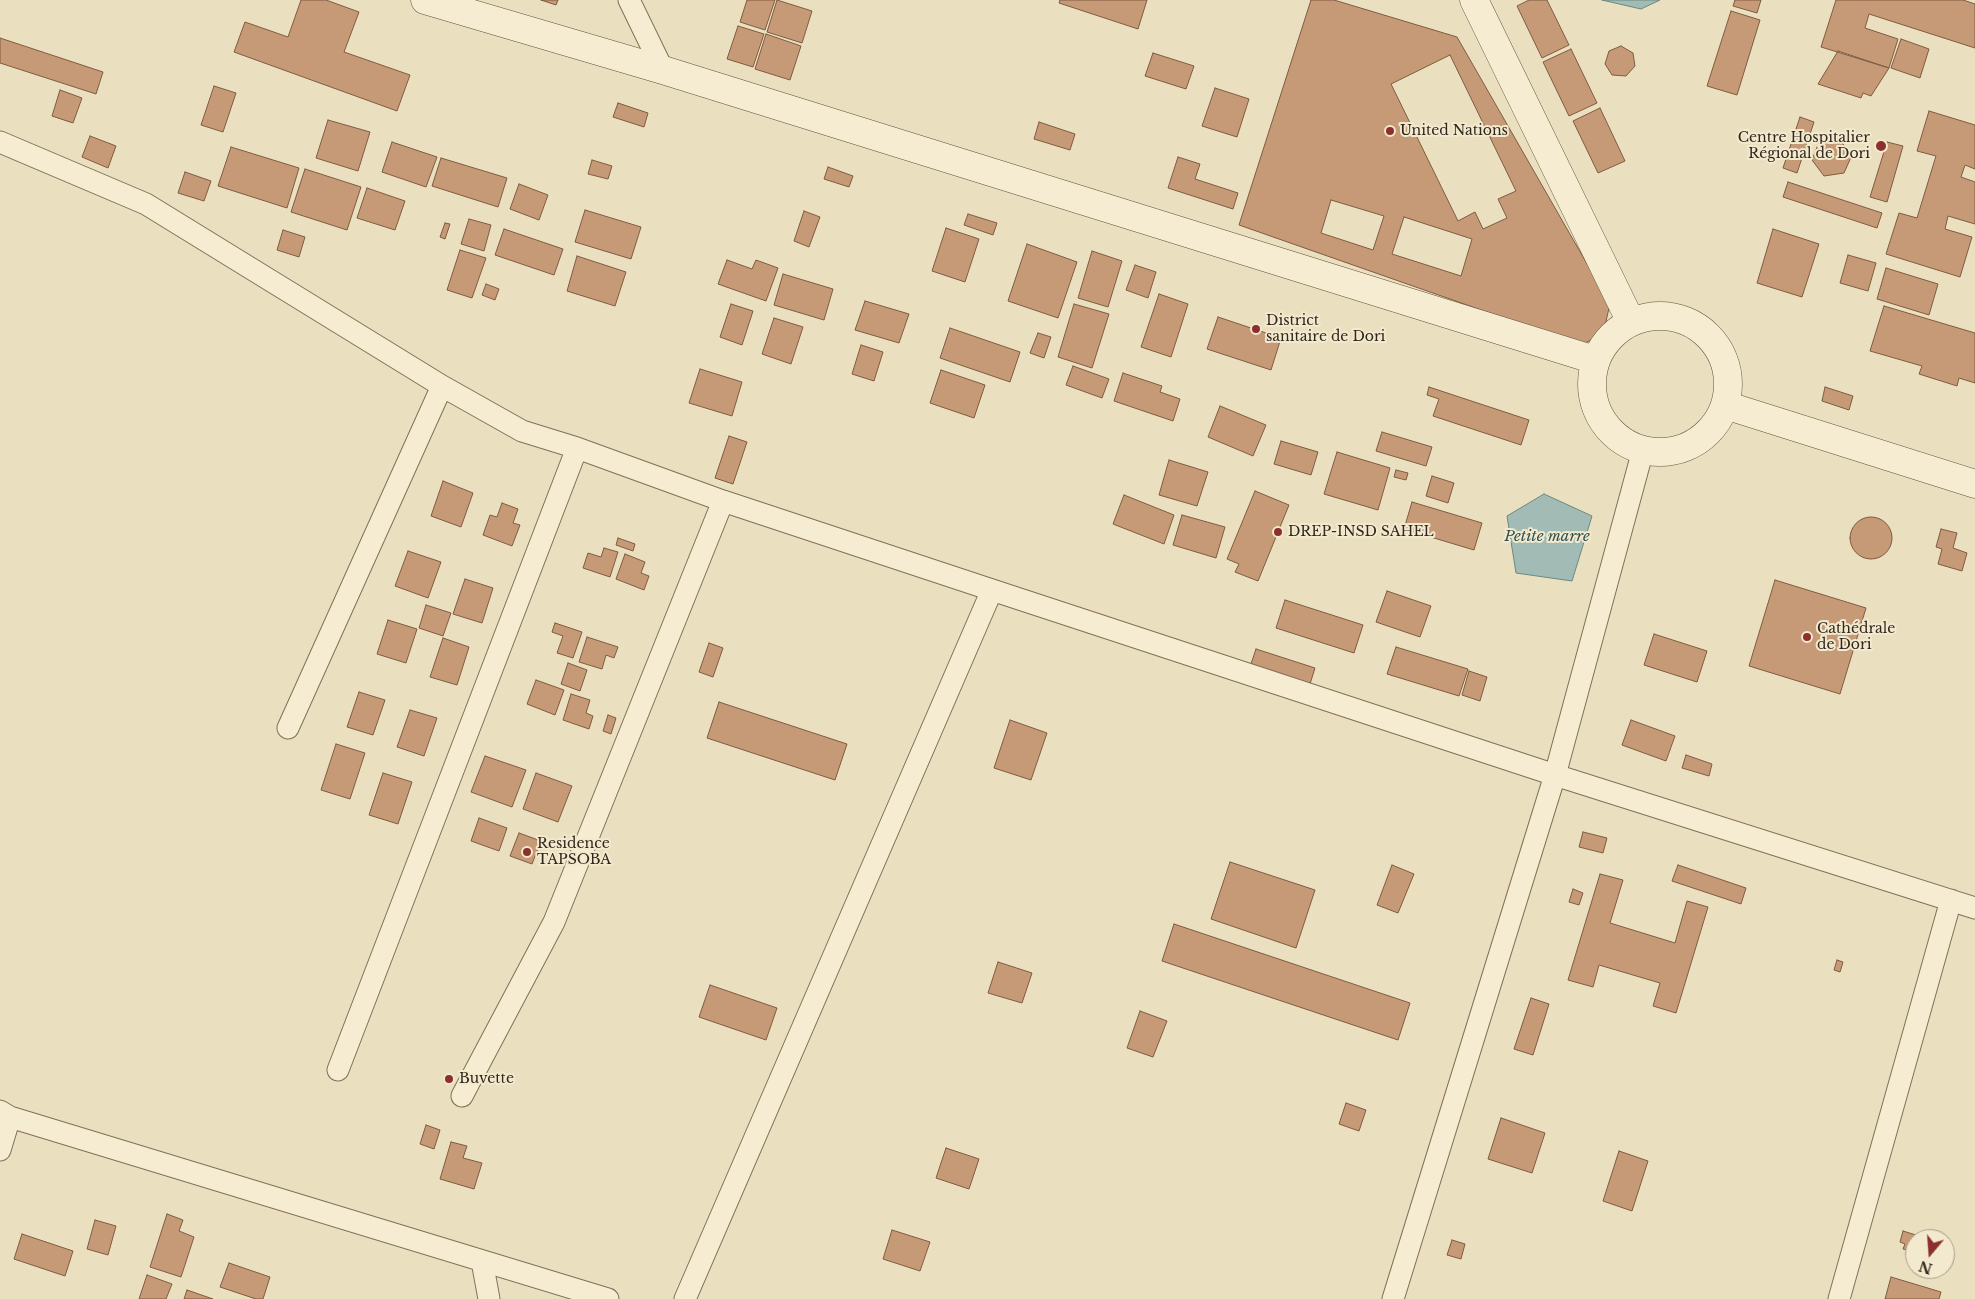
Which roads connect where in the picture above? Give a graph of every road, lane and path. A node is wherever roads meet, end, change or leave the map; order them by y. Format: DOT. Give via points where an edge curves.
graph roads {
  1 [pos="425,0"];
  2 [pos="629,0"];
  3 [pos="1474,0"];
  4 [pos="663,70"];
  5 [pos="0,142"];
  6 [pos="1631,322"];
  7 [pos="1595,360"];
  8 [pos="442,386"];
  9 [pos="1725,405"];
  10 [pos="577,448"];
  11 [pos="1643,450"];
  12 [pos="1975,484"];
  13 [pos="723,501"];
  14 [pos="992,590"];
  15 [pos="288,728"];
  16 [pos="1555,775"];
  17 [pos="1951,900"];
  18 [pos="1975,908"];
  19 [pos="338,1070"];
  20 [pos="462,1096"];
  21 [pos="5,1114"];
  22 [pos="0,1150"];
  23 [pos="482,1261"];
  24 [pos="489,1299"];
  25 [pos="608,1299"];
  26 [pos="686,1299"];
  27 [pos="1393,1299"];
  28 [pos="1839,1299"];
  1 -- 4 [label="main road"];
  2 -- 4 [label="street"];
  3 -- 6 [label="main road"];
  4 -- 7 [label="main road"];
  5 -- 8 [label="street" via="146,204"];
  6 -- 7 [label="main road" via="1609,337"];
  6 -- 9 [label="main road" via="1656,316 1682,319 1705,333 1724,362 1728,379"];
  7 -- 11 [label="main road" via="1591,383 1594,405 1605,426 1622,441"];
  8 -- 10 [label="street" via="522,431"];
  8 -- 15 [label="street"];
  9 -- 11 [label="main road" via="1716,423 1702,438 1684,448 1664,452"];
  9 -- 12 [label="main road"];
  10 -- 13 [label="street"];
  10 -- 19 [label="street"];
  11 -- 16 [label="street"];
  13 -- 14 [label="street"];
  13 -- 20 [label="street" via="554,922"];
  14 -- 16 [label="street"];
  14 -- 26 [label="street"];
  16 -- 17 [label="street"];
  16 -- 27 [label="street"];
  17 -- 18 [label="street"];
  17 -- 28 [label="street"];
  21 -- 22 [label="street"];
  21 -- 23 [label="street"];
  23 -- 24 [label="street"];
  23 -- 25 [label="street"];
}
